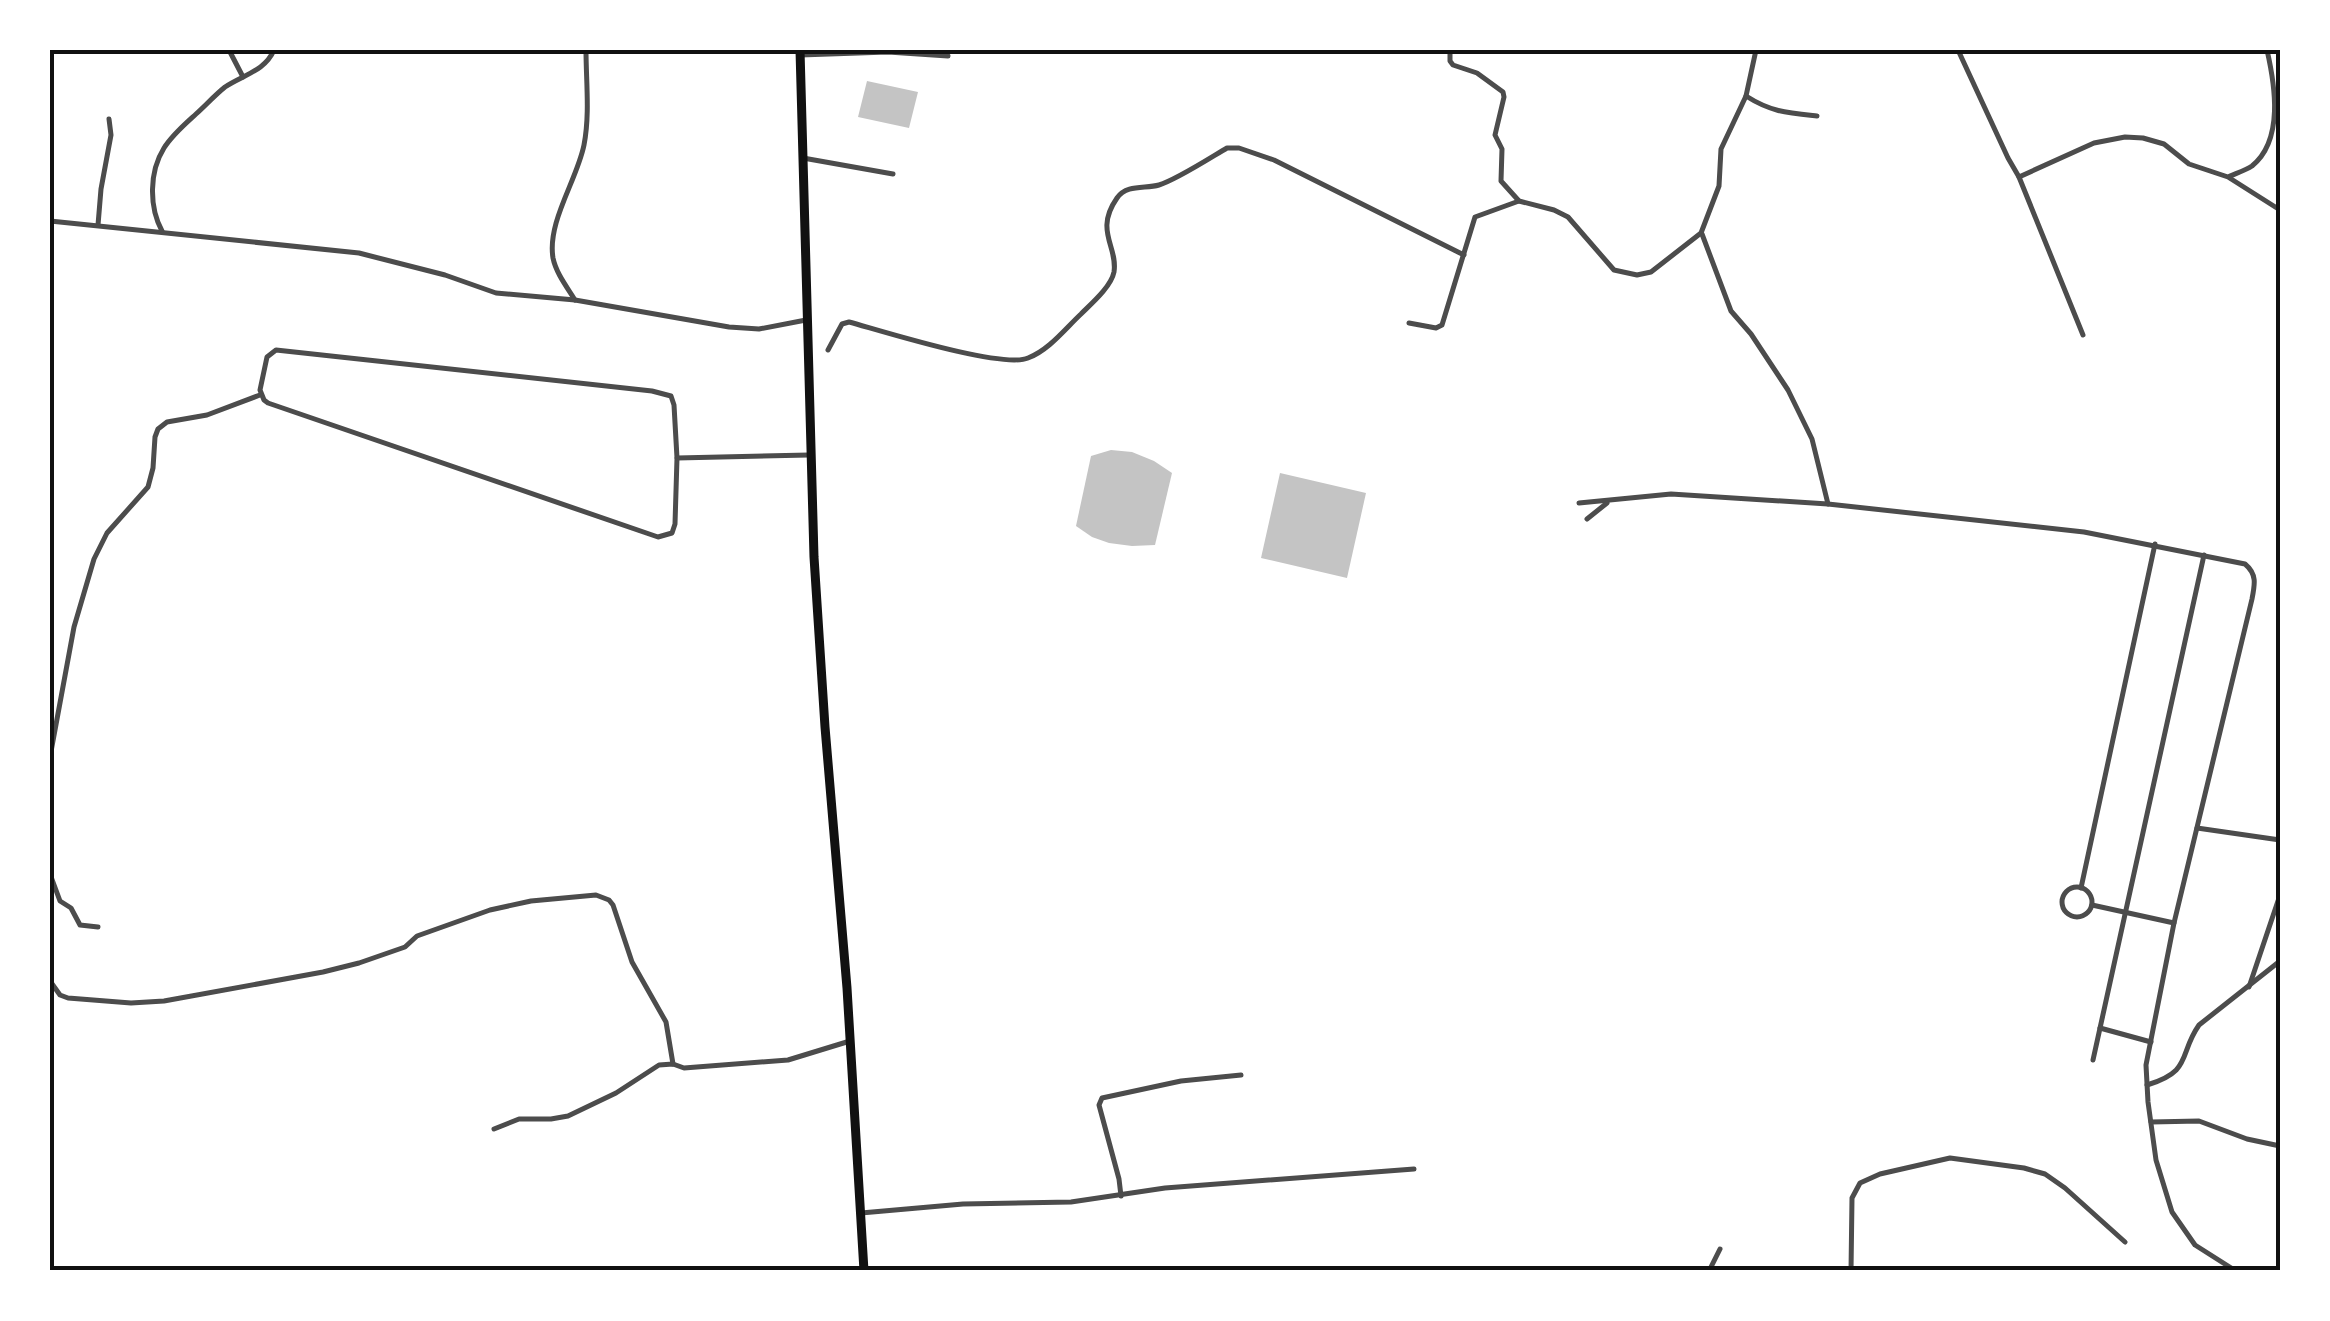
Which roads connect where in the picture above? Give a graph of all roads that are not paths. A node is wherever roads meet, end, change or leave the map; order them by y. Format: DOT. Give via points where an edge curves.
graph roads {
  1 [pos="229,50"];
  2 [pos="274,50"];
  3 [pos="586,50"];
  4 [pos="1450,50"];
  5 [pos="1756,50"];
  6 [pos="1958,50"];
  7 [pos="2267,50"];
  8 [pos="800,53"];
  9 [pos="948,56"];
  10 [pos="242,77"];
  11 [pos="1746,96"];
  12 [pos="1817,116"];
  13 [pos="109,119"];
  14 [pos="802,158"];
  15 [pos="893,174"];
  16 [pos="2019,177"];
  17 [pos="2228,177"];
  18 [pos="1519,201"];
  19 [pos="2280,210"];
  20 [pos="50,221"];
  21 [pos="98,226"];
  22 [pos="162,232"];
  23 [pos="1701,233"];
  24 [pos="1464,255"];
  25 [pos="575,300"];
  26 [pos="808,319"];
  27 [pos="1408,322"];
  28 [pos="2082,335"];
  29 [pos="828,350"];
  30 [pos="50,354"];
  31 [pos="50,373"];
  32 [pos="261,394"];
  33 [pos="810,456"];
  34 [pos="677,458"];
  35 [pos="1609,502"];
  36 [pos="1579,503"];
  37 [pos="1828,504"];
  38 [pos="1587,519"];
  39 [pos="2155,544"];
  40 [pos="2204,555"];
  41 [pos="50,758"];
  42 [pos="2197,828"];
  43 [pos="2280,840"];
  44 [pos="50,874"];
  45 [pos="2081,888"];
  46 [pos="2280,895"];
  47 [pos="2092,905"];
  48 [pos="2125,912"];
  49 [pos="2174,923"];
  50 [pos="98,926"];
  51 [pos="2280,961"];
  52 [pos="50,981"];
  53 [pos="2248,987"];
  54 [pos="2100,1028"];
  55 [pos="850,1040"];
  56 [pos="2151,1042"];
  57 [pos="2093,1060"];
  58 [pos="672,1064"];
  59 [pos="1241,1075"];
  60 [pos="2147,1084"];
  61 [pos="2151,1122"];
  62 [pos="494,1129"];
  63 [pos="2280,1146"];
  64 [pos="1414,1169"];
  65 [pos="1120,1196"];
  66 [pos="861,1214"];
  67 [pos="2124,1242"];
  68 [pos="1720,1249"];
  69 [pos="864,1271"];
  70 [pos="1708,1271"];
  71 [pos="1851,1271"];
  72 [pos="2236,1271"];
  1 -- 10 [label="street"];
  2 -- 10 [label="street" via="264,65"];
  3 -- 25 [label="street" via="583,148 553,243 557,270"];
  4 -- 18 [label="street" via="1453,65 1503,92 1495,135 1502,149 1499,177"];
  5 -- 11 [label="street"];
  6 -- 16 [label="street"];
  7 -- 17 [label="street" via="2272,136 2251,166"];
  8 -- 9 [label="street"];
  8 -- 14 [label="main road"];
  10 -- 22 [label="street" via="161,152 152,203"];
  11 -- 12 [label="street" via="1777,112"];
  11 -- 23 [label="street" via="1720,149 1718,186"];
  13 -- 21 [label="street"];
  14 -- 15 [label="street"];
  14 -- 26 [label="main road"];
  16 -- 17 [label="street" via="2094,142 2125,137 2164,144 2189,164"];
  16 -- 28 [label="street"];
  17 -- 19 [label="street"];
  18 -- 23 [label="street" via="1568,217 1614,270 1626,274 1651,272"];
  18 -- 24 [label="street" via="1478,215"];
  20 -- 21 [label="street"];
  21 -- 22 [label="street"];
  22 -- 25 [label="street" via="359,253 496,293"];
  23 -- 37 [label="street" via="1731,311 1788,390 1812,439"];
  24 -- 27 [label="street" via="1442,325"];
  24 -- 29 [label="street" via="1274,160 1227,148 1161,185 1122,193 1106,232 1114,273 1109,283 1025,360 983,357 849,322"];
  25 -- 26 [label="street" via="759,330"];
  26 -- 33 [label="main road"];
  30 -- 31 [label="street"];
  32 -- 34 [label="street" via="267,357 276,350 652,391 671,396 674,404"];
  32 -- 34 [label="street" via="268,403 658,537 672,533"];
  32 -- 41 [label="street" via="158,430 148,488 107,533 94,559"];
  33 -- 34 [label="street"];
  33 -- 55 [label="main road"];
  35 -- 36 [label="street"];
  35 -- 37 [label="street" via="1671,494"];
  35 -- 38 [label="street"];
  37 -- 39 [label="street"];
  39 -- 40 [label="street"];
  39 -- 45 [label="street"];
  40 -- 42 [label="street" via="2245,564 2255,581"];
  40 -- 48 [label="street"];
  42 -- 43 [label="street"];
  42 -- 49 [label="street"];
  44 -- 50 [label="street" via="60,901 80,925"];
  45 -- 47 [label="street"];
  45 -- 47 [label="street" via="2065,894 2066,912 2079,917"];
  46 -- 53 [label="street"];
  47 -- 48 [label="street"];
  48 -- 49 [label="street"];
  48 -- 54 [label="street"];
  49 -- 56 [label="street"];
  51 -- 53 [label="street"];
  52 -- 58 [label="street" via="68,998 164,1002 341,968 490,910 596,895 612,905 632,962 662,1013"];
  53 -- 60 [label="street" via="2199,1025 2175,1072"];
  54 -- 56 [label="street"];
  54 -- 57 [label="street"];
  55 -- 58 [label="street" via="788,1060"];
  55 -- 66 [label="main road"];
  56 -- 60 [label="street"];
  58 -- 62 [label="street" via="659,1064 568,1116 519,1119"];
  59 -- 65 [label="street" via="1102,1098"];
  60 -- 61 [label="street"];
  61 -- 63 [label="street" via="2200,1121"];
  61 -- 72 [label="street" via="2172,1212 2195,1245"];
  64 -- 65 [label="street"];
  65 -- 66 [label="street"];
  66 -- 69 [label="main road"];
  67 -- 71 [label="street" via="2045,1174 1950,1158 1860,1183 1852,1198"];
  68 -- 70 [label="street"];
}
